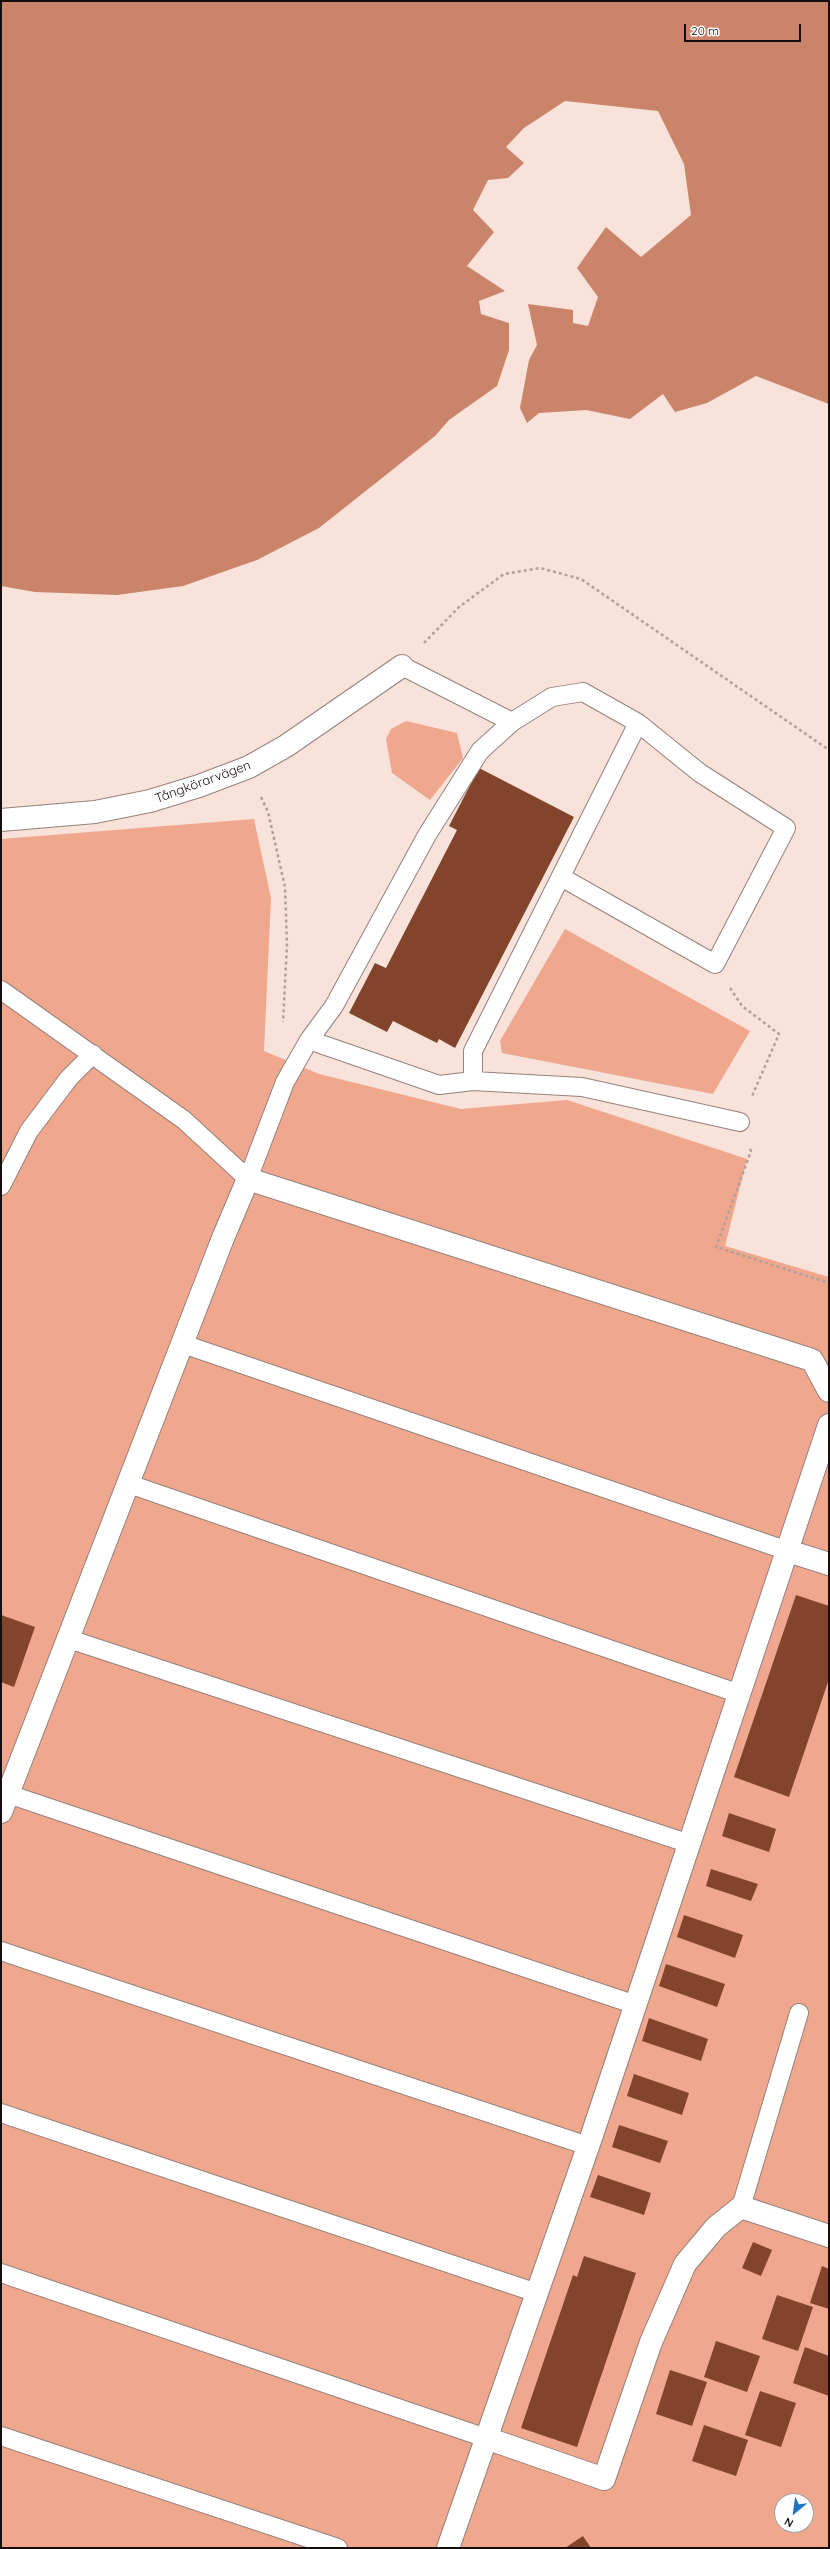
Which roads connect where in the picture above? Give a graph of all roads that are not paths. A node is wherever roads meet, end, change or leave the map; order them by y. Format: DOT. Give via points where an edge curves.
graph roads {
  1 [pos="402,666"];
  2 [pos="512,722"];
  3 [pos="638,723"];
  4 [pos="1,820"];
  5 [pos="561,876"];
  6 [pos="1,990"];
  7 [pos="309,1040"];
  8 [pos="92,1054"];
  9 [pos="473,1081"];
  10 [pos="740,1122"];
  11 [pos="248,1179"];
  12 [pos="1,1186"];
  13 [pos="183,1344"];
  14 [pos="829,1391"];
  15 [pos="829,1425"];
  16 [pos="129,1484"];
  17 [pos="788,1551"];
  18 [pos="829,1564"];
  19 [pos="70,1639"];
  20 [pos="740,1694"];
  21 [pos="5,1803"];
  22 [pos="690,1844"];
  23 [pos="1,1951"];
  24 [pos="636,2005"];
  25 [pos="799,2013"];
  26 [pos="1,2112"];
  27 [pos="588,2146"];
  28 [pos="741,2207"];
  29 [pos="829,2236"];
  30 [pos="1,2273"];
  31 [pos="537,2293"];
  32 [pos="1,2436"];
  33 [pos="486,2438"];
  34 [pos="338,2548"];
  35 [pos="448,2548"];
  1 -- 2 [label="lane"];
  1 -- 4 [label="street, Tångkörarvägen" via="286,746 249,767 150,801 95,812"];
  2 -- 3 [label="lane" via="552,697 583,692"];
  2 -- 7 [label="lane" via="480,751 427,835 334,1006"];
  3 -- 5 [label="lane"];
  3 -- 5 [label="lane" via="700,773 786,828 715,964"];
  5 -- 9 [label="lane" via="473,1051"];
  6 -- 8 [label="lane"];
  7 -- 9 [label="lane" via="438,1085"];
  7 -- 11 [label="lane" via="286,1082"];
  8 -- 11 [label="lane" via="184,1120"];
  8 -- 12 [label="lane" via="69,1078 28,1131"];
  9 -- 10 [label="lane" via="582,1087"];
  11 -- 13 [label="street"];
  11 -- 14 [label="street" via="812,1360"];
  13 -- 16 [label="street"];
  13 -- 17 [label="lane"];
  15 -- 17 [label="street"];
  16 -- 19 [label="street"];
  16 -- 20 [label="lane"];
  17 -- 18 [label="street"];
  17 -- 20 [label="street"];
  19 -- 21 [label="street"];
  19 -- 22 [label="lane"];
  20 -- 22 [label="street"];
  21 -- 24 [label="lane"];
  22 -- 24 [label="street"];
  23 -- 27 [label="lane"];
  24 -- 27 [label="street"];
  25 -- 28 [label="lane"];
  26 -- 31 [label="lane"];
  27 -- 31 [label="street"];
  28 -- 29 [label="street"];
  28 -- 33 [label="street" via="716,2227 685,2264 651,2342 604,2479"];
  30 -- 33 [label="lane"];
  31 -- 33 [label="street"];
  32 -- 34 [label="lane"];
  33 -- 35 [label="street"];
}
